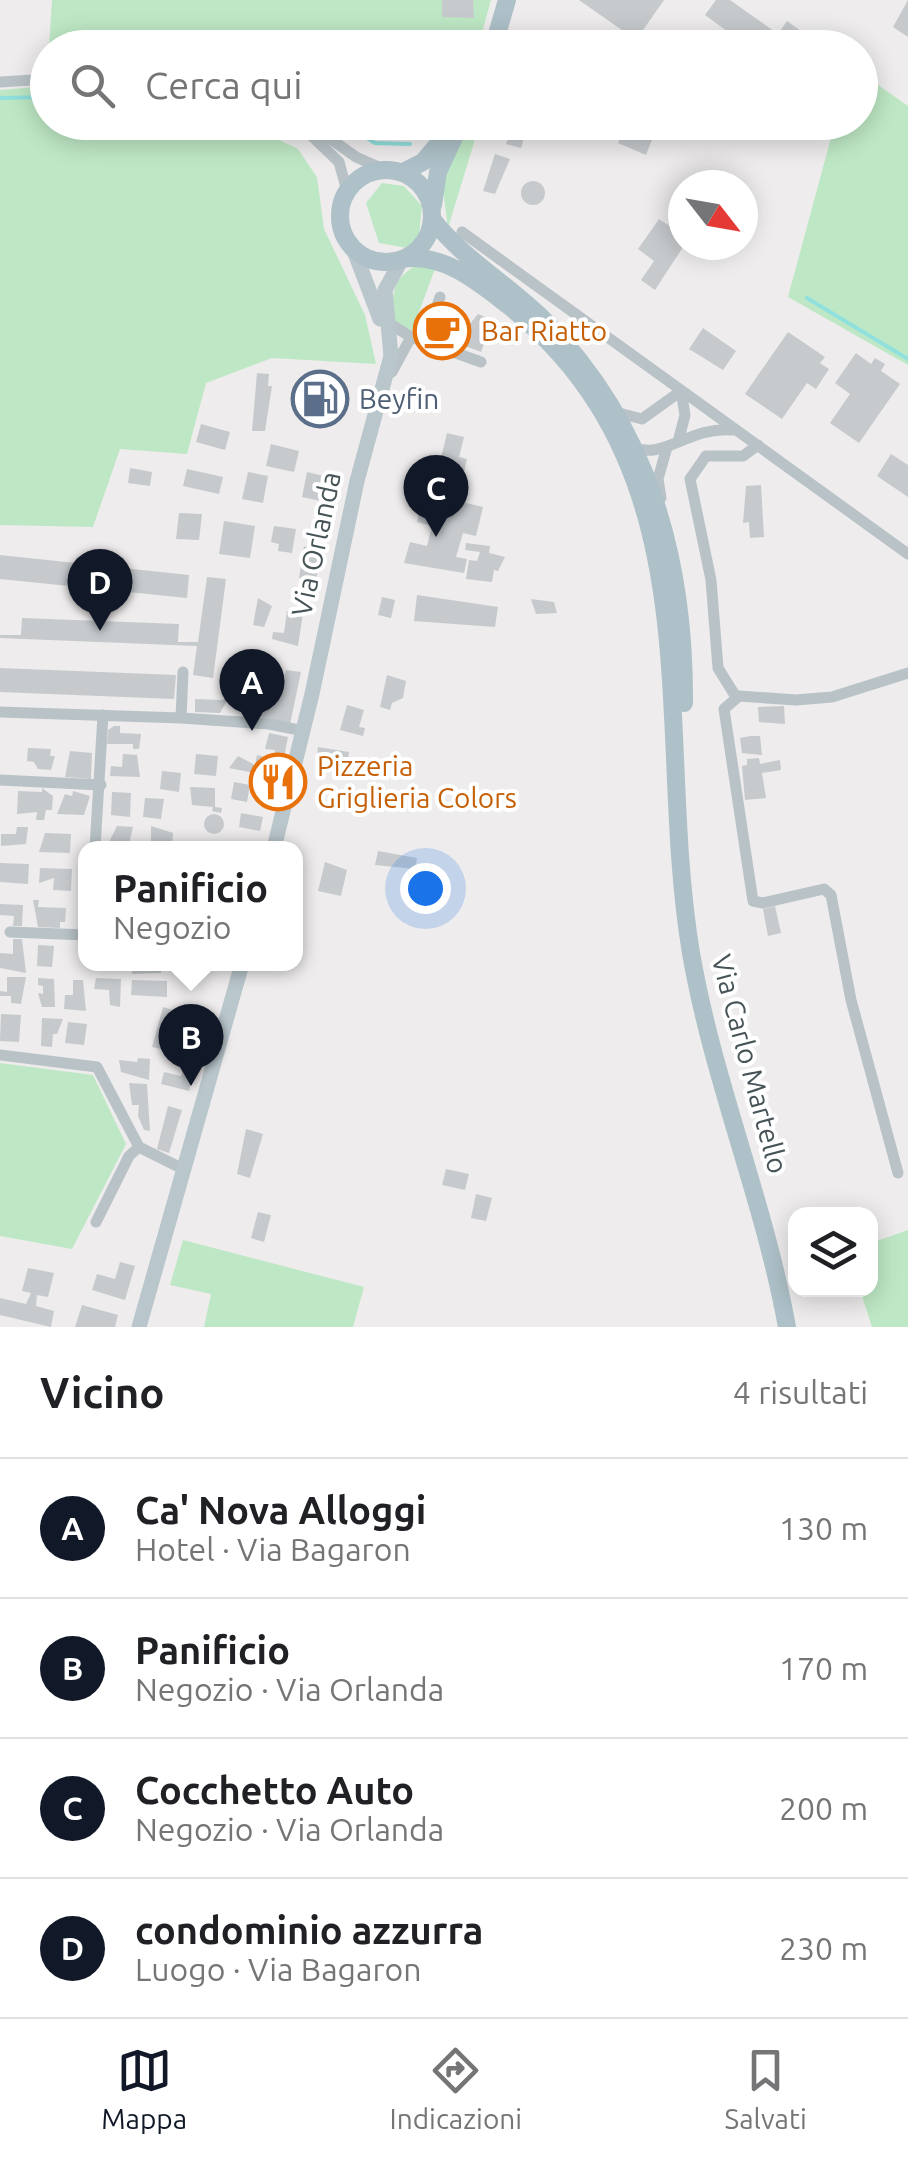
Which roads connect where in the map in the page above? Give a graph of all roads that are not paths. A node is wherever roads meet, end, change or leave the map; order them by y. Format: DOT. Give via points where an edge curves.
graph roads {
  1 [pos="507,0"];
  2 [pos="499,30"];
  3 [pos="30,80"];
  4 [pos="0,82"];
  5 [pos="316,140"];
  6 [pos="332,140"];
  7 [pos="443,140"];
  8 [pos="451,140"];
  9 [pos="393,171"];
  10 [pos="347,191"];
  11 [pos="432,215"];
  12 [pos="462,232"];
  13 [pos="353,248"];
  14 [pos="402,259"];
  15 [pos="440,297"];
  16 [pos="388,322"];
  17 [pos="536,329"];
  18 [pos="411,336"];
  19 [pos="425,342"];
  20 [pos="480,362"];
  21 [pos="655,373"];
  22 [pos="386,376"];
  23 [pos="710,411"];
  24 [pos="615,412"];
  25 [pos="653,413"];
  26 [pos="738,431"];
  27 [pos="684,437"];
  28 [pos="758,445"];
  29 [pos="634,448"];
  30 [pos="668,448"];
  31 [pos="667,532"];
  32 [pos="908,554"];
  33 [pos="183,672"];
  34 [pos="908,673"];
  35 [pos="736,698"];
  36 [pos="0,712"];
  37 [pos="103,715"];
  38 [pos="181,718"];
  39 [pos="304,732"];
  40 [pos="678,753"];
  41 [pos="0,780"];
  42 [pos="100,785"];
  43 [pos="96,841"];
  44 [pos="276,841"];
  45 [pos="10,932"];
  46 [pos="78,935"];
  47 [pos="240,971"];
  48 [pos="0,1054"];
  49 [pos="139,1147"];
  50 [pos="183,1169"];
  51 [pos="898,1173"];
  52 [pos="96,1222"];
  53 [pos="139,1327"];
  54 [pos="787,1327"];
  1 -- 2 [label="main road"];
  3 -- 4 [label="street"];
  5 -- 10 [label="street" via="340,162"];
  6 -- 9 [label="street"];
  7 -- 9 [label="main road" via="430,155"];
  8 -- 11 [label="main road"];
  9 -- 10 [label="main road" via="366,174"];
  9 -- 11 [label="main road" via="422,186"];
  10 -- 13 [label="main road" via="340,216"];
  11 -- 14 [label="main road" via="423,244"];
  11 -- 24 [label="main road, Via Carlo Martello" via="457,246 565,342"];
  12 -- 21 [label="street"];
  13 -- 14 [label="main road" via="376,261"];
  13 -- 22 [label="main road, Via Orlanda" via="380,319"];
  14 -- 16 [label="main road, Via Orlanda" via="385,290"];
  14 -- 17 [label="main road, Via Carlo Martello" via="439,260"];
  15 -- 19 [label="street"];
  16 -- 18 [label="street"];
  16 -- 22 [label="main road, Via Orlanda"];
  17 -- 29 [label="street, Via Carlo Martello" via="577,369"];
  17 -- 40 [label="main road, Via Carlo Martello" via="596,404 644,510 663,578"];
  18 -- 19 [label="street"];
  18 -- 22 [label="street"];
  19 -- 20 [label="street"];
  21 -- 23 [label="street"];
  21 -- 25 [label="street" via="659,396"];
  22 -- 39 [label="main road, Via Orlanda" via="356,481"];
  23 -- 26 [label="street"];
  23 -- 27 [label="street"];
  24 -- 25 [label="street" via="638,420"];
  24 -- 29 [label="main road, Via Carlo Martello"];
  25 -- 27 [label="street" via="680,391"];
  26 -- 27 [label="street" via="710,428"];
  26 -- 28 [label="street"];
  27 -- 30 [label="street"];
  28 -- 32 [label="street"];
  28 -- 35 [label="street" via="744,456 706,456 690,479 718,668"];
  29 -- 30 [label="street"];
  29 -- 31 [label="main road, Via Carlo Martello"];
  30 -- 31 [label="street, Via Carlo Martello" via="658,479"];
  31 -- 40 [label="main road, Via Carlo Martello" via="684,652"];
  33 -- 38 [label="street"];
  34 -- 35 [label="street" via="832,696"];
  35 -- 51 [label="street" via="724,709 754,901 824,889 833,898 850,1000"];
  36 -- 37 [label="street"];
  37 -- 38 [label="street"];
  37 -- 42 [label="street"];
  38 -- 39 [label="street"];
  39 -- 44 [label="main road, Via Orlanda"];
  40 -- 54 [label="main road, Via Carlo Martello" via="691,953"];
  41 -- 42 [label="street"];
  42 -- 43 [label="street"];
  45 -- 46 [label="street"];
  47 -- 50 [label="main road"];
  48 -- 49 [label="street" via="97,1068"];
  49 -- 50 [label="street"];
  49 -- 52 [label="street" via="128,1156"];
  50 -- 53 [label="main road"];
}
